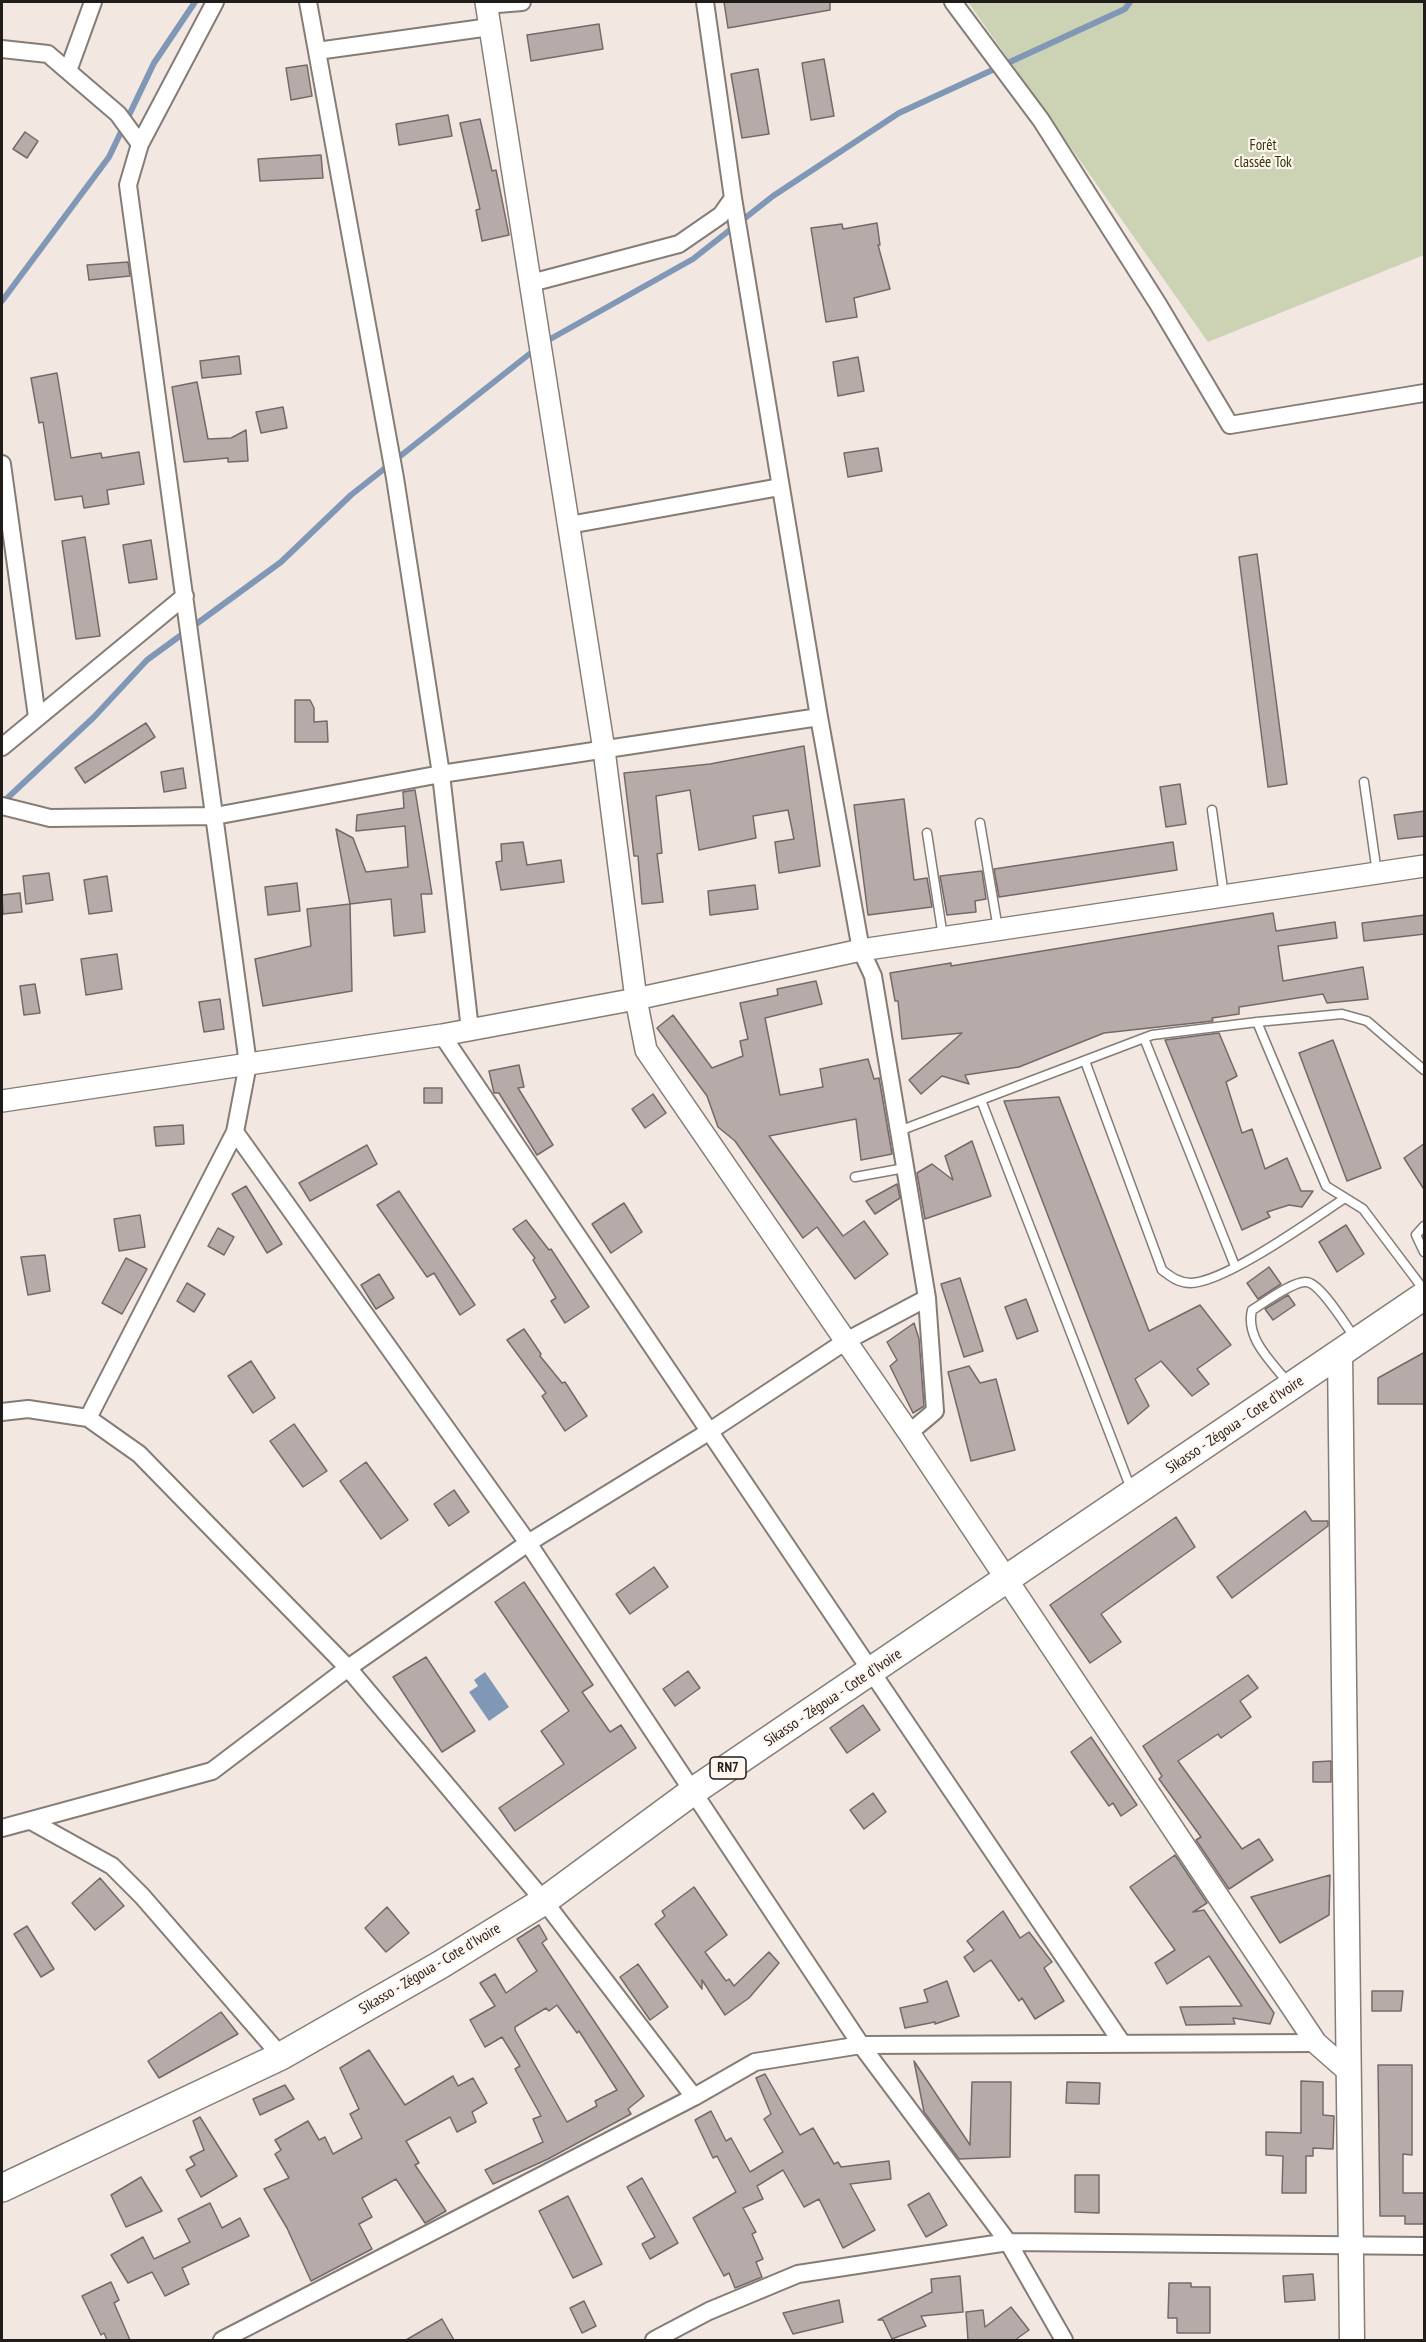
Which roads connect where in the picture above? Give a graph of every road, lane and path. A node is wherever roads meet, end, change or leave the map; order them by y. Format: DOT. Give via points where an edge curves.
graph roads {
  1 [pos="93,2"];
  2 [pos="215,2"];
  3 [pos="308,2"];
  4 [pos="522,2"];
  5 [pos="705,2"];
  6 [pos="953,2"];
  7 [pos="486,3"];
  8 [pos="490,27"];
  9 [pos="2,49"];
  10 [pos="317,51"];
  11 [pos="68,71"];
  12 [pos="137,140"];
  13 [pos="733,198"];
  14 [pos="531,283"];
  15 [pos="1425,393"];
  16 [pos="2,464"];
  17 [pos="780,487"];
  18 [pos="569,525"];
  19 [pos="185,596"];
  20 [pos="37,717"];
  21 [pos="819,717"];
  22 [pos="2,747"];
  23 [pos="604,750"];
  24 [pos="441,774"];
  25 [pos="1364,783"];
  26 [pos="2,806"];
  27 [pos="1212,810"];
  28 [pos="215,816"];
  29 [pos="980,823"];
  30 [pos="927,833"];
  31 [pos="1425,866"];
  32 [pos="1377,873"];
  33 [pos="1224,896"];
  34 [pos="998,930"];
  35 [pos="943,938"];
  36 [pos="861,950"];
  37 [pos="636,999"];
  38 [pos="1257,1022"];
  39 [pos="470,1030"];
  40 [pos="442,1035"];
  41 [pos="1144,1038"];
  42 [pos="1085,1061"];
  43 [pos="248,1064"];
  44 [pos="1425,1070"];
  45 [pos="981,1100"];
  46 [pos="2,1101"];
  47 [pos="899,1131"];
  48 [pos="235,1132"];
  49 [pos="905,1168"];
  50 [pos="855,1177"];
  51 [pos="1345,1198"];
  52 [pos="1425,1226"];
  53 [pos="1425,1252"];
  54 [pos="1235,1266"];
  55 [pos="1425,1290"];
  56 [pos="1425,1296"];
  57 [pos="927,1298"];
  58 [pos="846,1341"];
  59 [pos="1349,1347"];
  60 [pos="1291,1386"];
  61 [pos="2,1412"];
  62 [pos="88,1418"];
  63 [pos="710,1431"];
  64 [pos="909,1433"];
  65 [pos="1133,1494"];
  66 [pos="528,1543"];
  67 [pos="1007,1579"];
  68 [pos="348,1668"];
  69 [pos="873,1671"];
  70 [pos="692,1792"];
  71 [pos="31,1821"];
  72 [pos="2,1828"];
  73 [pos="544,1900"];
  74 [pos="1122,2043"];
  75 [pos="1316,2043"];
  76 [pos="861,2045"];
  77 [pos="280,2056"];
  78 [pos="1350,2072"];
  79 [pos="694,2097"];
  80 [pos="2,2188"];
  81 [pos="1008,2242"];
  82 [pos="1352,2246"];
  83 [pos="1425,2246"];
  84 [pos="222,2340"];
  85 [pos="654,2340"];
  86 [pos="1064,2340"];
  87 [pos="1352,2340"];
  1 -- 11 [label="street"];
  2 -- 12 [label="street"];
  3 -- 10 [label="street"];
  4 -- 7 [label="street"];
  5 -- 13 [label="street"];
  6 -- 15 [label="street" via="1041,120 1230,425"];
  7 -- 8 [label="street"];
  8 -- 10 [label="street"];
  8 -- 14 [label="street"];
  9 -- 11 [label="street" via="48,54"];
  10 -- 24 [label="street" via="396,478"];
  11 -- 12 [label="street" via="118,114"];
  12 -- 19 [label="street" via="128,185"];
  13 -- 14 [label="street" via="721,215 679,244"];
  13 -- 17 [label="street"];
  14 -- 18 [label="street"];
  16 -- 20 [label="street"];
  17 -- 18 [label="street"];
  17 -- 21 [label="street"];
  18 -- 23 [label="street"];
  19 -- 20 [label="street"];
  19 -- 28 [label="street"];
  20 -- 22 [label="street"];
  21 -- 23 [label="street"];
  21 -- 36 [label="street"];
  23 -- 24 [label="street"];
  23 -- 37 [label="street"];
  24 -- 28 [label="street"];
  24 -- 39 [label="street"];
  25 -- 32 [label="lane"];
  26 -- 28 [label="street" via="51,818"];
  27 -- 33 [label="lane"];
  28 -- 43 [label="street"];
  29 -- 34 [label="lane"];
  30 -- 35 [label="lane"];
  31 -- 32 [label="street"];
  32 -- 33 [label="street"];
  33 -- 34 [label="street"];
  34 -- 35 [label="street"];
  35 -- 36 [label="street"];
  36 -- 37 [label="street"];
  36 -- 47 [label="street" via="873,976"];
  37 -- 39 [label="street"];
  37 -- 58 [label="street" via="646,1050"];
  38 -- 41 [label="lane"];
  38 -- 44 [label="lane" via="1342,1014 1367,1022"];
  38 -- 51 [label="lane" via="1326,1186"];
  39 -- 40 [label="street"];
  40 -- 43 [label="street"];
  40 -- 63 [label="street"];
  41 -- 42 [label="lane"];
  41 -- 54 [label="lane"];
  42 -- 45 [label="lane"];
  42 -- 54 [label="lane" via="1162,1269 1174,1280 1191,1283"];
  43 -- 46 [label="street"];
  43 -- 48 [label="street"];
  45 -- 47 [label="lane"];
  45 -- 65 [label="lane"];
  47 -- 49 [label="street"];
  48 -- 62 [label="street"];
  48 -- 66 [label="street"];
  49 -- 50 [label="lane"];
  49 -- 57 [label="street"];
  51 -- 54 [label="lane"];
  51 -- 55 [label="lane" via="1363,1209"];
  52 -- 53 [label="lane" via="1416,1235"];
  56 -- 59 [label="highway, Sikasso - Zégoua - Cote d'Ivoire / RN7"];
  57 -- 58 [label="street"];
  57 -- 64 [label="street" via="935,1411"];
  58 -- 63 [label="street"];
  58 -- 64 [label="street"];
  59 -- 60 [label="highway, Sikasso - Zégoua - Cote d'Ivoire / RN7"];
  59 -- 60 [label="lane" via="1317,1286 1307,1281 1252,1310 1252,1335"];
  59 -- 78 [label="main road"];
  60 -- 65 [label="highway, Sikasso - Zégoua - Cote d'Ivoire / RN7"];
  61 -- 62 [label="street" via="28,1408"];
  62 -- 68 [label="street" via="139,1454"];
  63 -- 66 [label="street"];
  63 -- 69 [label="street"];
  64 -- 67 [label="street"];
  65 -- 67 [label="highway, Sikasso - Zégoua - Cote d'Ivoire / RN7"];
  66 -- 68 [label="street"];
  66 -- 70 [label="street"];
  67 -- 69 [label="highway, Sikasso - Zégoua - Cote d'Ivoire / RN7"];
  67 -- 75 [label="street"];
  68 -- 71 [label="street" via="212,1771"];
  68 -- 73 [label="street"];
  69 -- 70 [label="highway, Sikasso - Zégoua - Cote d'Ivoire / RN7"];
  69 -- 74 [label="street"];
  70 -- 73 [label="highway, Sikasso - Zégoua - Cote d'Ivoire / RN7"];
  70 -- 76 [label="street"];
  71 -- 72 [label="street"];
  71 -- 77 [label="street" via="112,1866"];
  73 -- 77 [label="highway, Sikasso - Zégoua - Cote d'Ivoire / RN7" via="440,1965"];
  73 -- 79 [label="street"];
  74 -- 75 [label="street"];
  74 -- 76 [label="street"];
  75 -- 78 [label="street"];
  76 -- 79 [label="street" via="755,2062"];
  76 -- 81 [label="street"];
  77 -- 80 [label="highway, Sikasso - Zégoua - Cote d'Ivoire / RN7"];
  78 -- 82 [label="main road"];
  79 -- 84 [label="street"];
  81 -- 82 [label="street"];
  81 -- 85 [label="street" via="798,2274 709,2311"];
  81 -- 86 [label="street"];
  82 -- 83 [label="street"];
  82 -- 87 [label="main road"];
}
